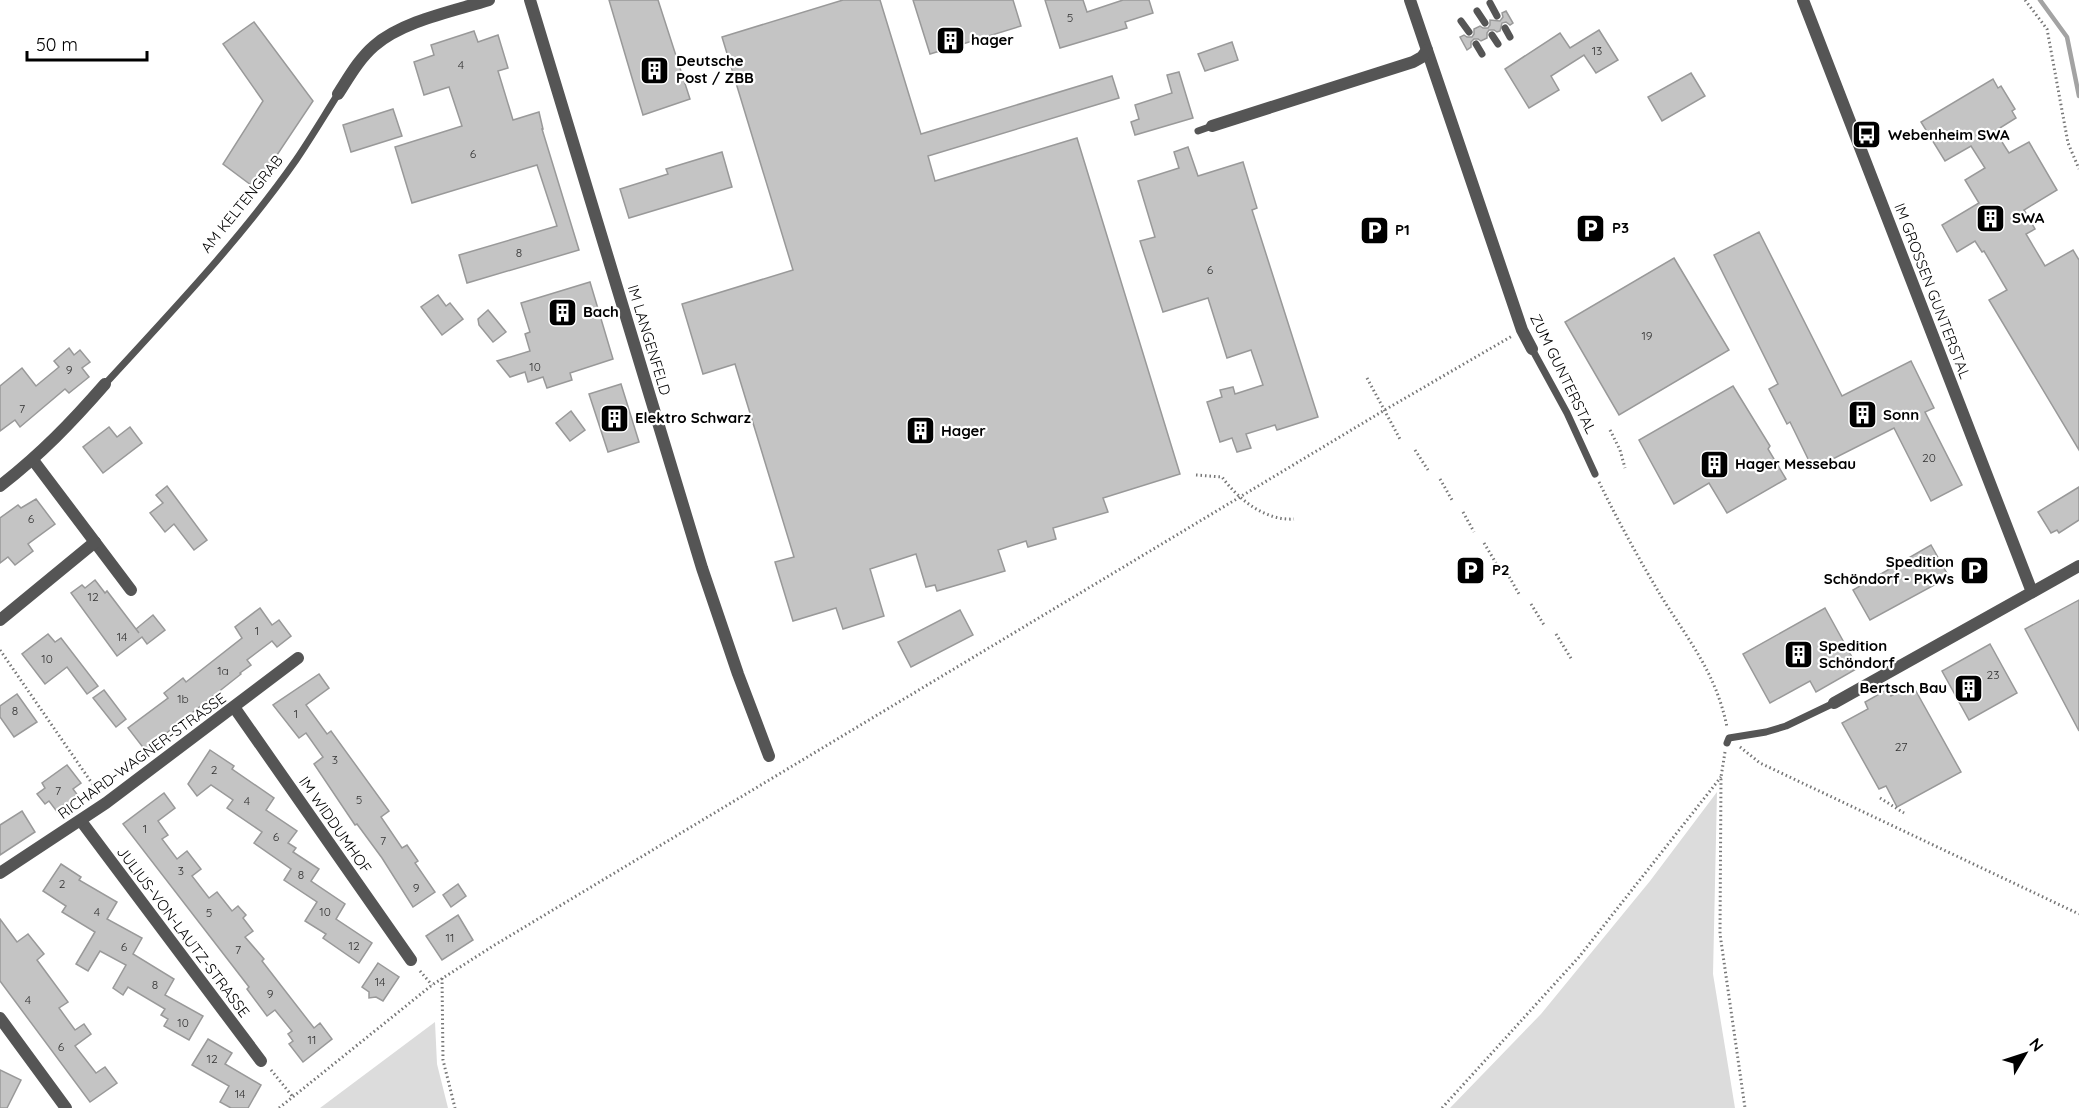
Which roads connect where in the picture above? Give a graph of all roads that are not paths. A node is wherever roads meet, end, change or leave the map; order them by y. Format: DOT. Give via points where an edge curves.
graph roads {
  1 [pos="489,0"];
  2 [pos="530,0"];
  3 [pos="1410,0"];
  4 [pos="1803,0"];
  5 [pos="1490,3"];
  6 [pos="1477,11"];
  7 [pos="1497,16"];
  8 [pos="1461,21"];
  9 [pos="1485,23"];
  10 [pos="1505,28"];
  11 [pos="1469,32"];
  12 [pos="1492,35"];
  13 [pos="1510,37"];
  14 [pos="1476,44"];
  15 [pos="1498,44"];
  16 [pos="1427,50"];
  17 [pos="1482,54"];
  18 [pos="338,94"];
  19 [pos="1212,126"];
  20 [pos="1198,131"];
  21 [pos="1532,349"];
  22 [pos="105,384"];
  23 [pos="33,460"];
  24 [pos="1595,474"];
  25 [pos="0,486"];
  26 [pos="95,542"];
  27 [pos="2079,566"];
  28 [pos="131,590"];
  29 [pos="2032,592"];
  30 [pos="0,620"];
  31 [pos="298,658"];
  32 [pos="1834,703"];
  33 [pos="234,707"];
  34 [pos="1728,741"];
  35 [pos="769,756"];
  36 [pos="81,821"];
  37 [pos="0,873"];
  38 [pos="411,960"];
  39 [pos="0,1018"];
  40 [pos="261,1061"];
  41 [pos="66,1108"];
  1 -- 18 [label="street, AM KELTENGRAB" via="388,35 359,61"];
  2 -- 35 [label="street, IM LANGENFELD" via="702,568"];
  3 -- 16 [label="street, ZUM GUNTERSTAL"];
  4 -- 29 [label="street, IM GROSSEN GUNTERSTAL"];
  5 -- 7 [label="lane"];
  6 -- 9 [label="lane"];
  8 -- 11 [label="lane"];
  10 -- 13 [label="lane"];
  12 -- 15 [label="lane"];
  14 -- 17 [label="lane"];
  16 -- 19 [label="street" via="1413,62"];
  16 -- 21 [label="street, ZUM GUNTERSTAL" via="1522,330"];
  18 -- 22 [label="lane, AM KELTENGRAB" via="273,191 204,275"];
  19 -- 20 [label="lane"];
  21 -- 24 [label="lane, ZUM GUNTERSTAL"];
  22 -- 23 [label="street, AM KELTENGRAB"];
  23 -- 25 [label="street, AM KELTENGRAB"];
  23 -- 26 [label="street"];
  26 -- 28 [label="street"];
  26 -- 30 [label="street"];
  27 -- 29 [label="street"];
  29 -- 32 [label="street"];
  31 -- 33 [label="street, RICHARD-WAGNER-STRASSE"];
  32 -- 34 [label="lane" via="1786,726"];
  33 -- 36 [label="street, RICHARD-WAGNER-STRASSE"];
  33 -- 38 [label="street, IM WIDDUMHOF"];
  36 -- 37 [label="street, RICHARD-WAGNER-STRASSE"];
  36 -- 40 [label="street, JULIUS-VON-LAUTZ-STRASSE"];
  39 -- 41 [label="street"];
}
